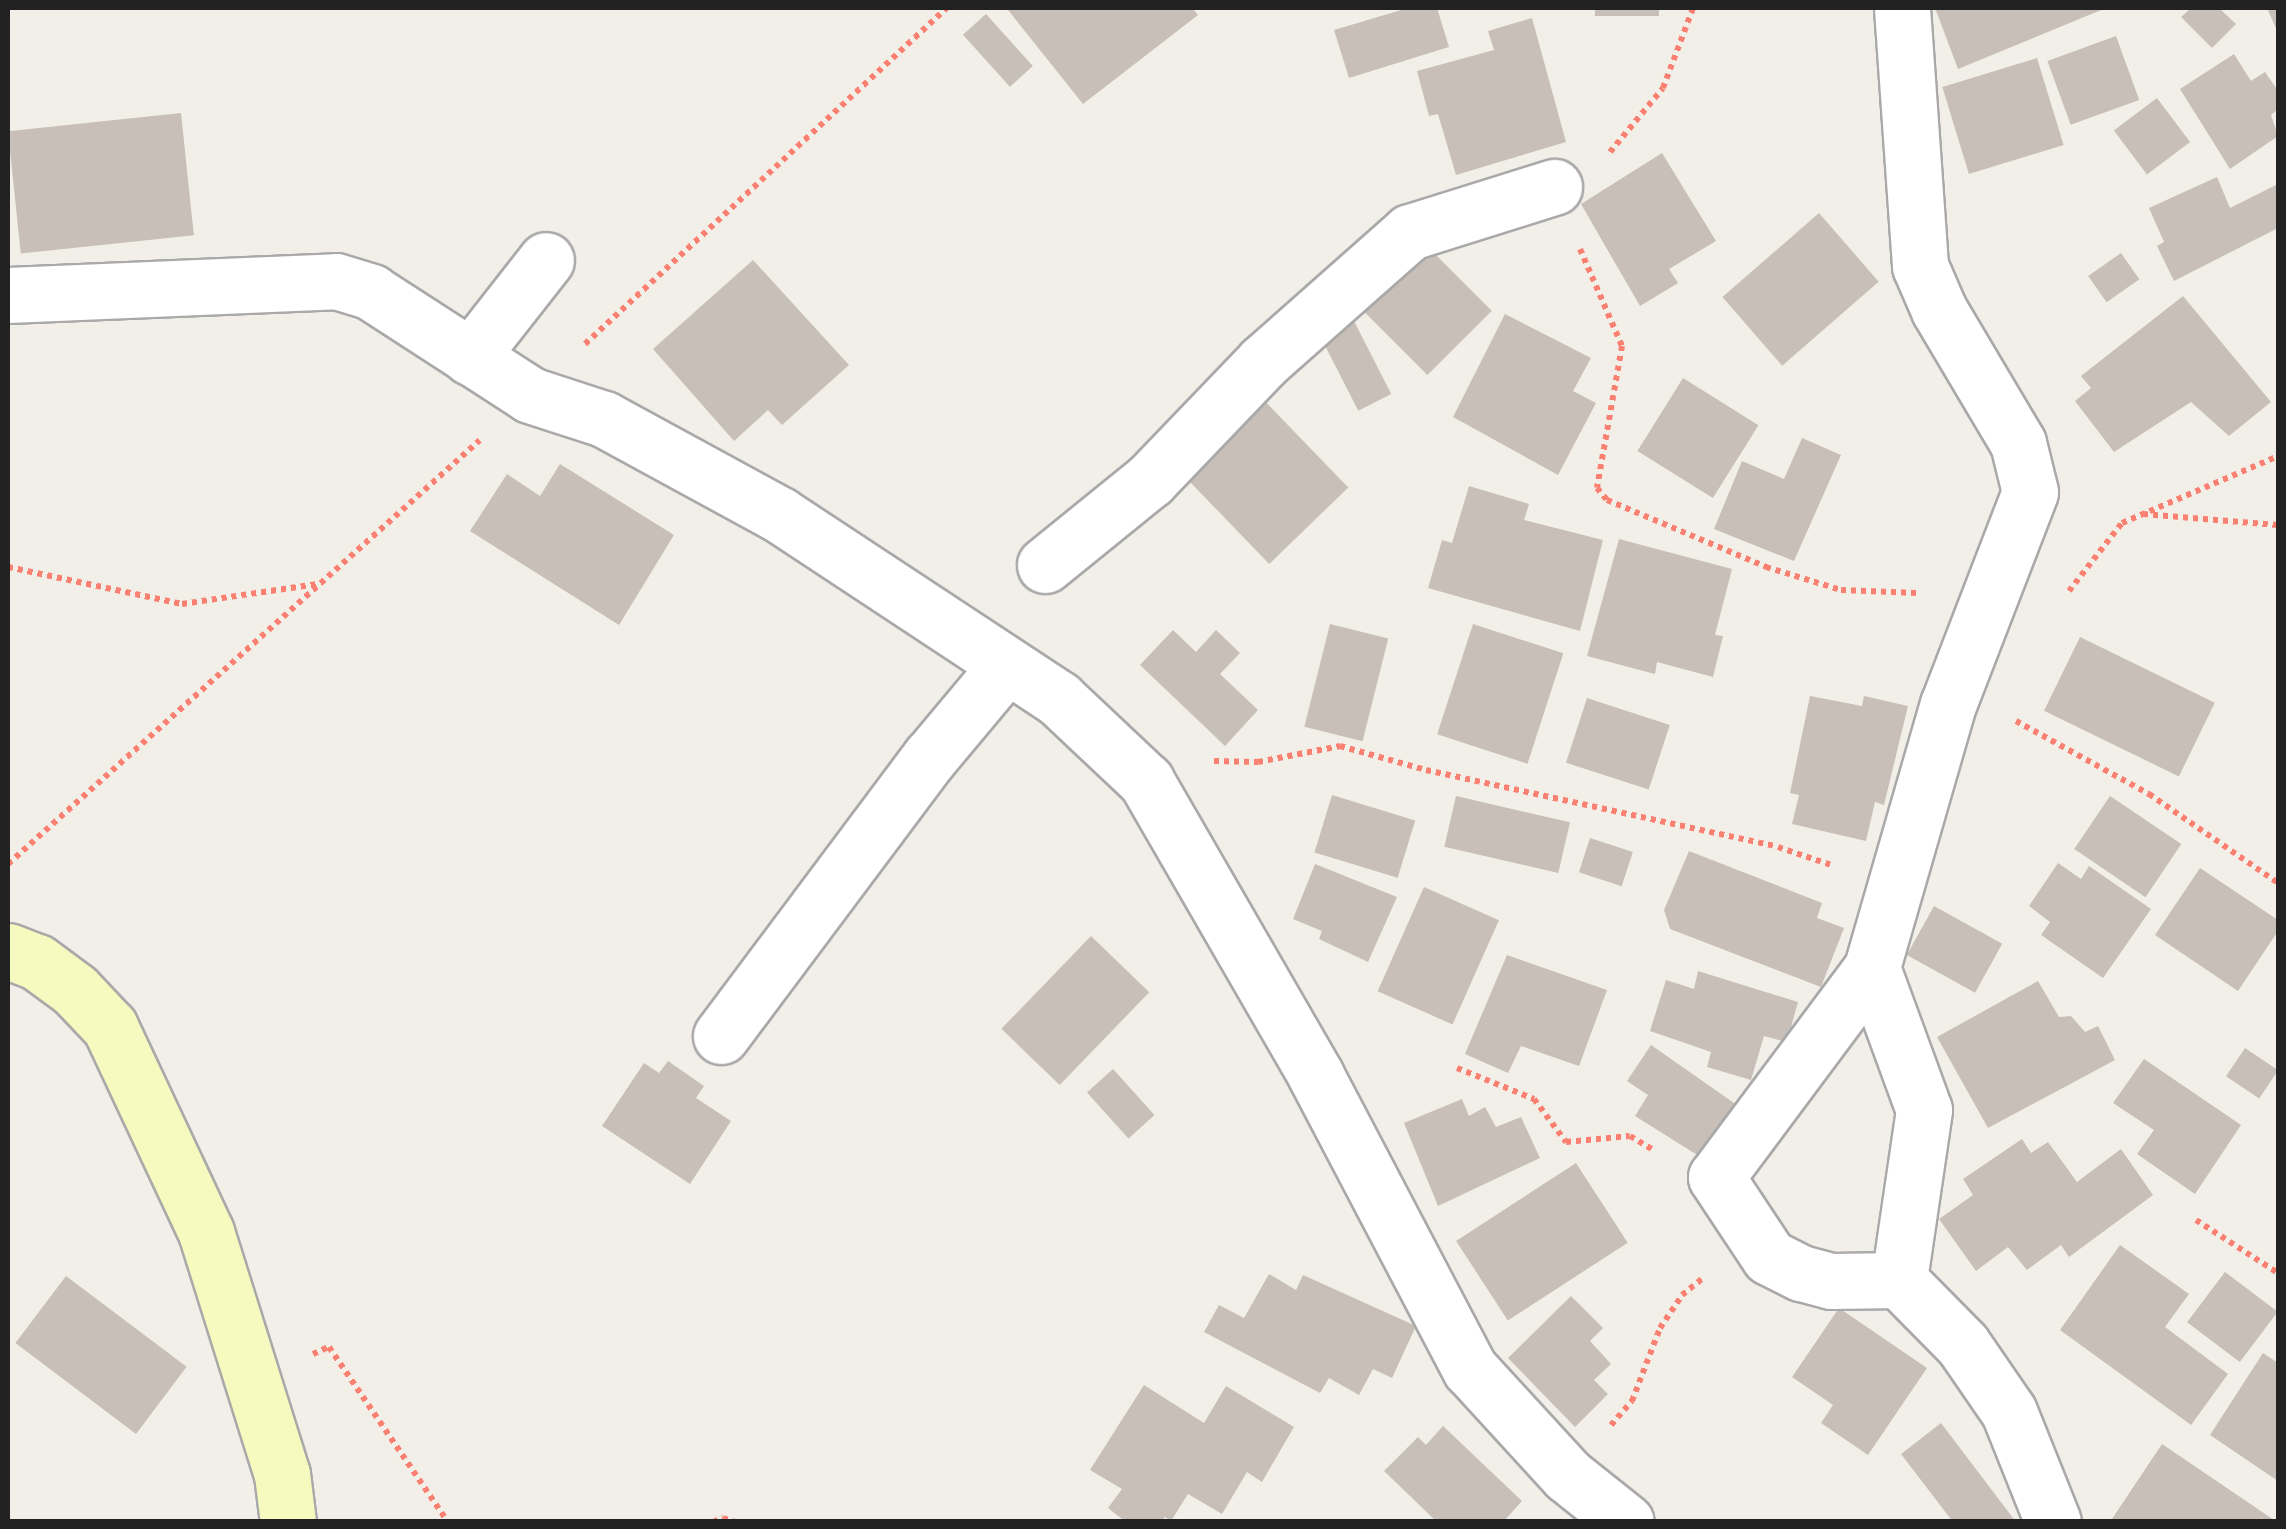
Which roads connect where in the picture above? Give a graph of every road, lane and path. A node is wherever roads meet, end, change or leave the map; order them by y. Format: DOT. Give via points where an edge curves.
graph roads {
  1 [pos="1692,8"];
  2 [pos="1902,8"];
  3 [pos="1554,187"];
  4 [pos="546,260"];
  5 [pos="8,295"];
  6 [pos="470,357"];
  7 [pos="2278,456"];
  8 [pos="2142,514"];
  9 [pos="2278,525"];
  10 [pos="1045,565"];
  11 [pos="8,566"];
  12 [pos="320,584"];
  13 [pos="2064,598"];
  14 [pos="1986,615"];
  15 [pos="1006,666"];
  16 [pos="1948,704"];
  17 [pos="1206,757"];
  18 [pos="2278,883"];
  19 [pos="1895,886"];
  20 [pos="8,950"];
  21 [pos="1872,968"];
  22 [pos="721,1036"];
  23 [pos="1456,1068"];
  24 [pos="1716,1177"];
  25 [pos="2196,1220"];
  26 [pos="1762,1246"];
  27 [pos="2278,1273"];
  28 [pos="1899,1280"];
  29 [pos="252,1380"];
  30 [pos="1566,1476"];
  31 [pos="288,1522"];
  32 [pos="448,1522"];
  33 [pos="713,1522"];
  34 [pos="734,1522"];
  35 [pos="1626,1522"];
  36 [pos="2053,1522"];
  1 -- 3 [label="path" via="1663,88 1610,152"];
  2 -- 14 [label="street" via="1920,266 2028,470 2030,492"];
  3 -- 10 [label="street" via="1410,232 1263,362 1150,480"];
  3 -- 14 [label="path" via="1622,346 1597,488 1607,500 1840,590 1926,593"];
  4 -- 6 [label="street"];
  5 -- 6 [label="street" via="336,281 371,292"];
  6 -- 15 [label="street" via="530,395 604,419 780,515"];
  7 -- 8 [label="path"];
  8 -- 9 [label="path"];
  8 -- 13 [label="path" via="2122,523"];
  11 -- 12 [label="path" via="182,604"];
  14 -- 16 [label="street"];
  15 -- 22 [label="street"];
  15 -- 30 [label="street" via="1059,699 1146,781 1316,1076 1470,1369"];
  16 -- 18 [label="path" via="1982,702 2149,794"];
  16 -- 19 [label="street"];
  17 -- 19 [label="path" via="1258,762 1340,746 1778,847"];
  19 -- 21 [label="street"];
  20 -- 29 [label="street" via="75,990 110,1027 206,1232"];
  21 -- 24 [label="street"];
  21 -- 28 [label="street" via="1924,1110"];
  23 -- 24 [label="path" via="1534,1098 1566,1142 1630,1136 1684,1168"];
  24 -- 26 [label="street"];
  25 -- 27 [label="path"];
  26 -- 28 [label="street" via="1769,1257 1831,1281"];
  26 -- 30 [label="path" via="1714,1269 1682,1296 1660,1328 1632,1401"];
  28 -- 36 [label="street" via="1963,1345 2009,1412"];
  29 -- 31 [label="street" via="282,1474"];
  29 -- 32 [label="path" via="329,1347"];
  30 -- 35 [label="street"];
  33 -- 34 [label="path"];
}
